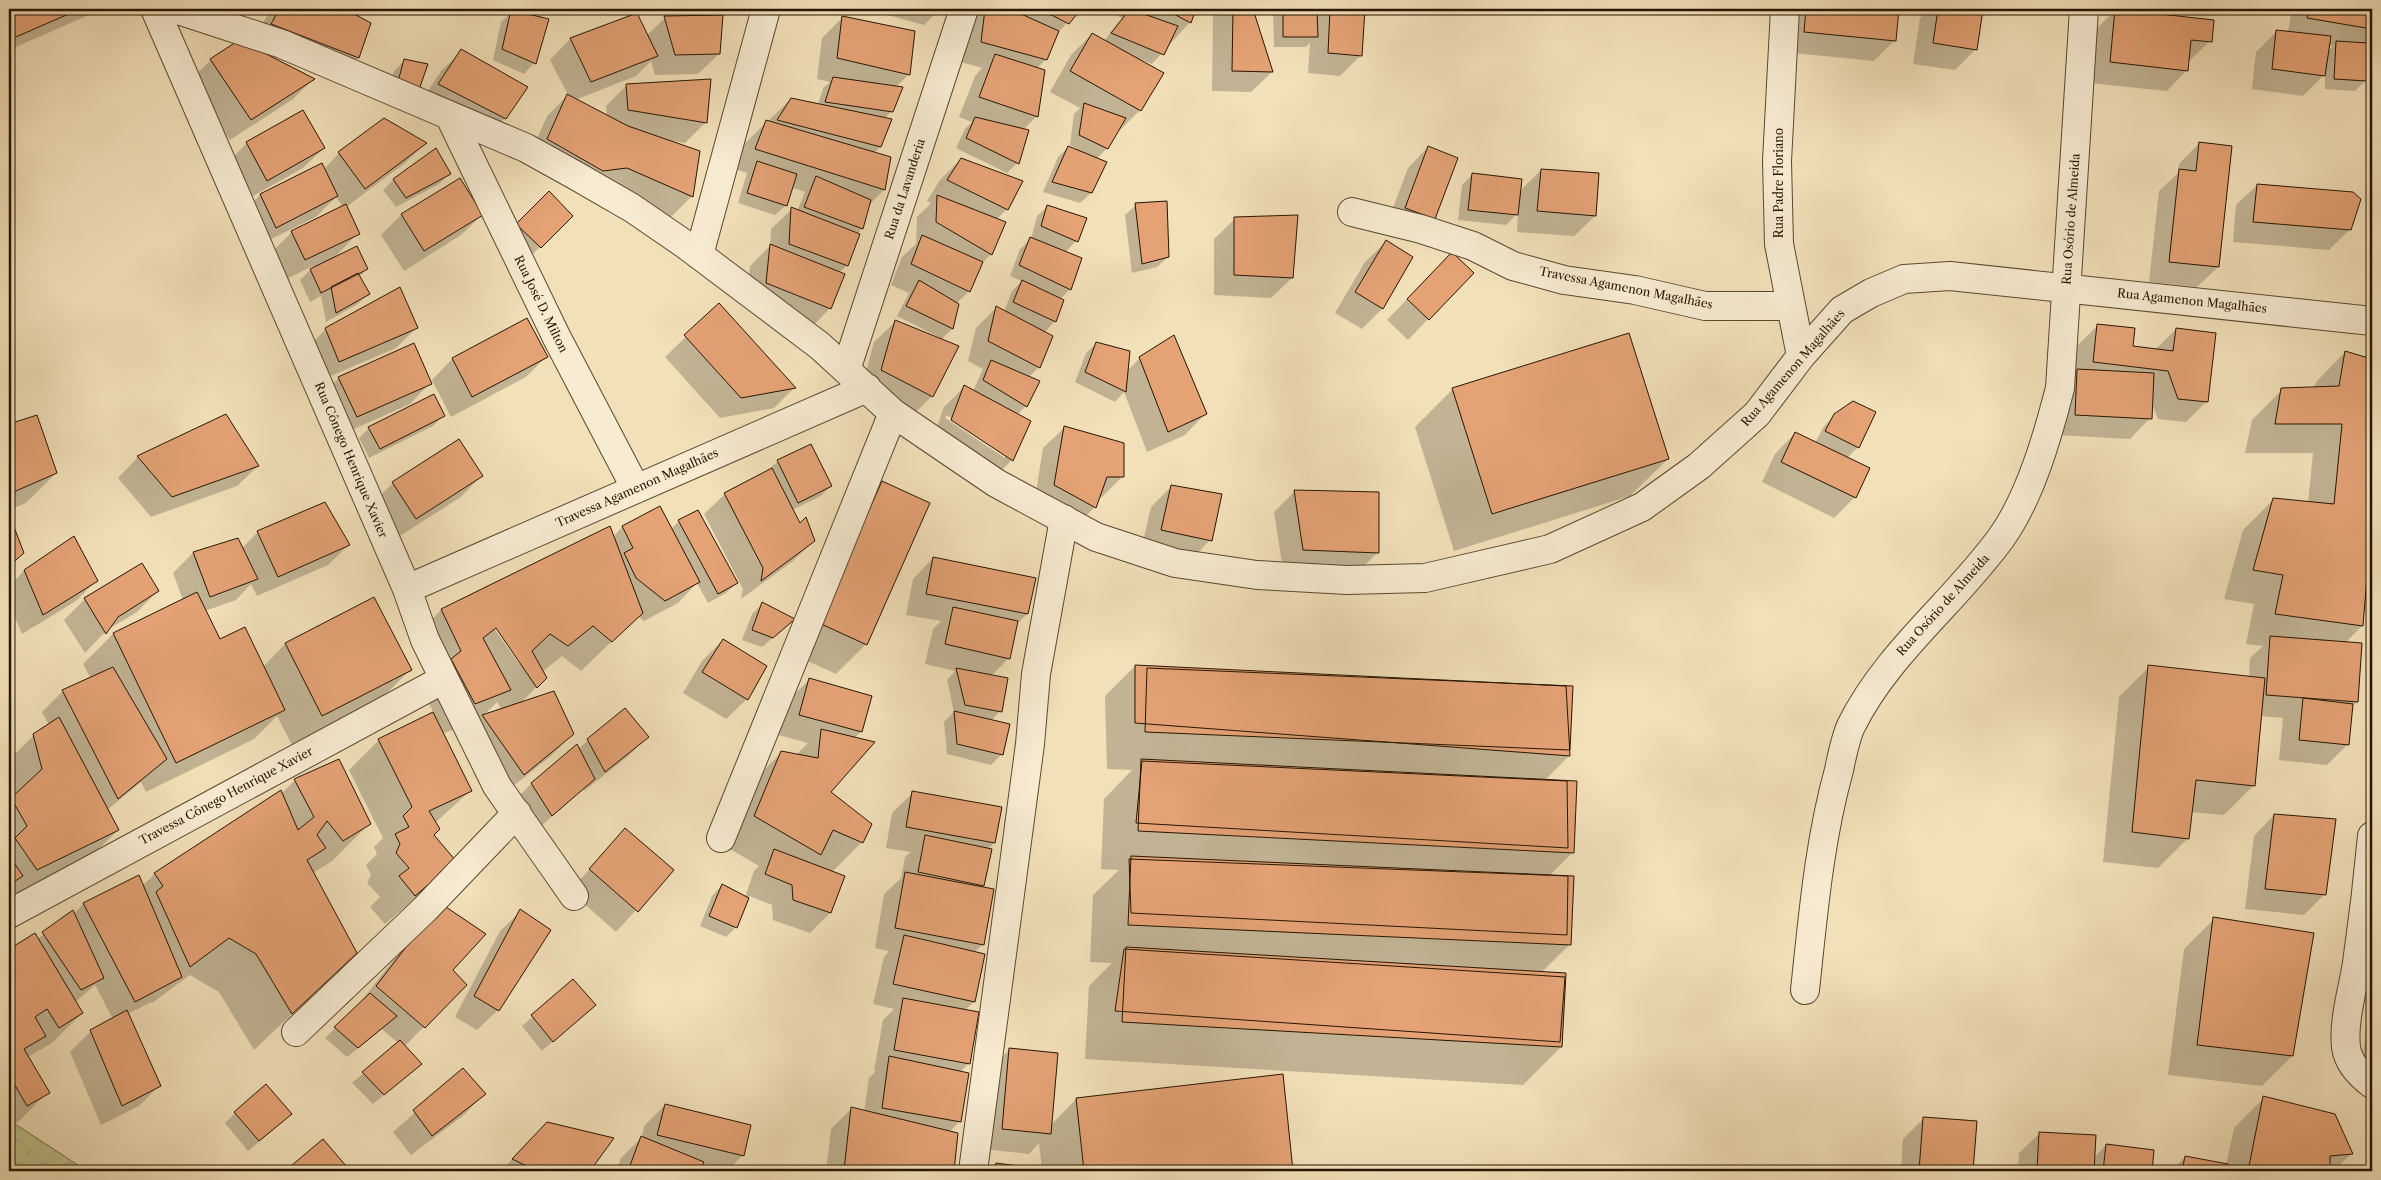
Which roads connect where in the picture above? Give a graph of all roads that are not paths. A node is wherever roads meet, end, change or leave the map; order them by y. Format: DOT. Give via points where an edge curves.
graph roads {
  1 [pos="155,9"];
  2 [pos="175,9"];
  3 [pos="766,9"];
  4 [pos="964,9"];
  5 [pos="1785,9"];
  6 [pos="2084,9"];
  7 [pos="450,117"];
  8 [pos="1352,212"];
  9 [pos="699,255"];
  10 [pos="2067,287"];
  11 [pos="1790,306"];
  12 [pos="2372,320"];
  13 [pos="1801,356"];
  14 [pos="846,370"];
  15 [pos="867,388"];
  16 [pos="894,413"];
  17 [pos="636,489"];
  18 [pos="1064,520"];
  19 [pos="407,589"];
  20 [pos="444,679"];
  21 [pos="517,813"];
  22 [pos="2372,836"];
  23 [pos="721,838"];
  24 [pos="574,896"];
  25 [pos="9,914"];
  26 [pos="1805,990"];
  27 [pos="296,1032"];
  28 [pos="2368,1080"];
  29 [pos="973,1171"];
  1 -- 19 [label="street, Rua Cônego Henrique Xavier"];
  2 -- 7 [label="street, Rua Agamenon Magalhães" via="282,44"];
  3 -- 9 [label="street"];
  4 -- 14 [label="street, Rua da Lavanderia"];
  5 -- 11 [label="street, Rua Padre Floriano" via="1777,161 1779,244"];
  6 -- 10 [label="street, Rua Osório de Almeida"];
  7 -- 9 [label="street, Rua Agamenon Magalhães" via="526,148 573,174 632,208"];
  7 -- 17 [label="street, Rua José D. Milton" via="557,338"];
  8 -- 11 [label="street, Travessa Agamenon Magalhães" via="1473,246 1512,266 1564,280 1635,290 1705,306"];
  9 -- 14 [label="street, Rua Agamenon Magalhães" via="820,346"];
  10 -- 12 [label="street, Rua Agamenon Magalhães"];
  10 -- 13 [label="street, Rua Agamenon Magalhães" via="1950,276 1904,279 1871,292 1842,310"];
  10 -- 26 [label="street, Rua Osório de Almeida" via="2060,388 2049,435 2024,495 2002,537 1971,576 1902,650 1850,728 1826,822"];
  11 -- 13 [label="street, Rua Padre Floriano"];
  13 -- 18 [label="street, Rua Agamenon Magalhães" via="1757,414 1699,466 1642,507 1550,549 1425,578 1347,580 1257,575 1176,563 1096,537"];
  14 -- 15 [label="street, Rua Agamenon Magalhães"];
  15 -- 16 [label="street, Rua Agamenon Magalhães"];
  15 -- 17 [label="street, Travessa Agamenon Magalhães"];
  16 -- 18 [label="street, Rua Agamenon Magalhães" via="996,483"];
  16 -- 23 [label="street"];
  17 -- 19 [label="street, Travessa Agamenon Magalhães"];
  18 -- 29 [label="street" via="1036,674 1030,744"];
  19 -- 20 [label="street, Rua Cônego Henrique Xavier" via="425,640"];
  20 -- 21 [label="street, Rua Cônego Henrique Xavier" via="498,786"];
  20 -- 25 [label="street, Travessa Cônego Henrique Xavier"];
  21 -- 24 [label="street, Rua Cônego Henrique Xavier"];
  21 -- 27 [label="street" via="424,909"];
  22 -- 28 [label="street" via="2346,1048 2352,1064"];
}
